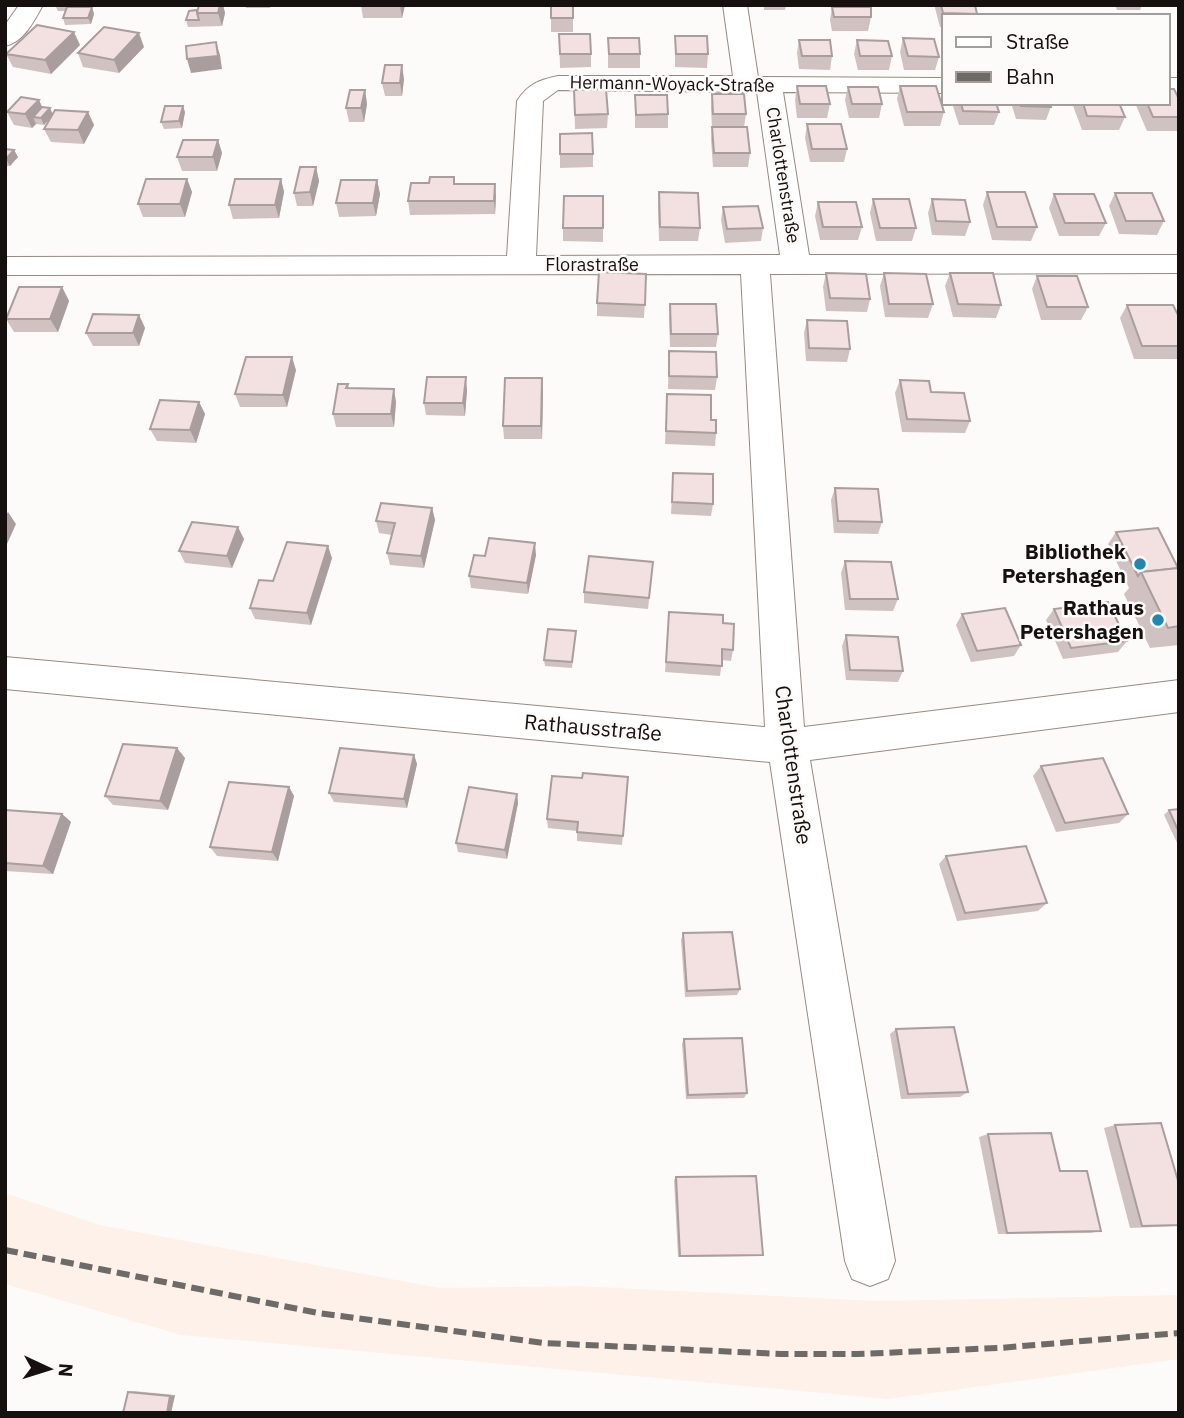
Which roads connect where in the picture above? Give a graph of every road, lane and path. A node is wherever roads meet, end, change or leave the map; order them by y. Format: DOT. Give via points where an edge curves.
graph roads {
  1 [pos="31,5"];
  2 [pos="736,5"];
  3 [pos="5,39"];
  4 [pos="758,85"];
  5 [pos="942,85"];
  6 [pos="1179,264"];
  7 [pos="521,265"];
  8 [pos="755,265"];
  9 [pos="796,265"];
  10 [pos="5,266"];
  11 [pos="5,673"];
  12 [pos="1179,696"];
  13 [pos="787,746"];
  14 [pos="870,1261"];
  1 -- 3 [label="street"];
  2 -- 4 [label="street, Charlottenstraße"];
  4 -- 5 [label="street, Hermann-Woyack-Straße"];
  4 -- 7 [label="street, Hermann-Woyack-Straße" via="558,83 534,93"];
  4 -- 9 [label="street, Charlottenstraße"];
  6 -- 9 [label="street, Florastraße"];
  7 -- 8 [label="street, Florastraße"];
  7 -- 10 [label="street, Florastraße"];
  8 -- 9 [label="street, Florastraße"];
  8 -- 13 [label="street, Charlottenstraße"];
  11 -- 13 [label="street, Rathausstraße"];
  12 -- 13 [label="street, Rathausstraße"];
  13 -- 14 [label="street, Charlottenstraße"];
}
